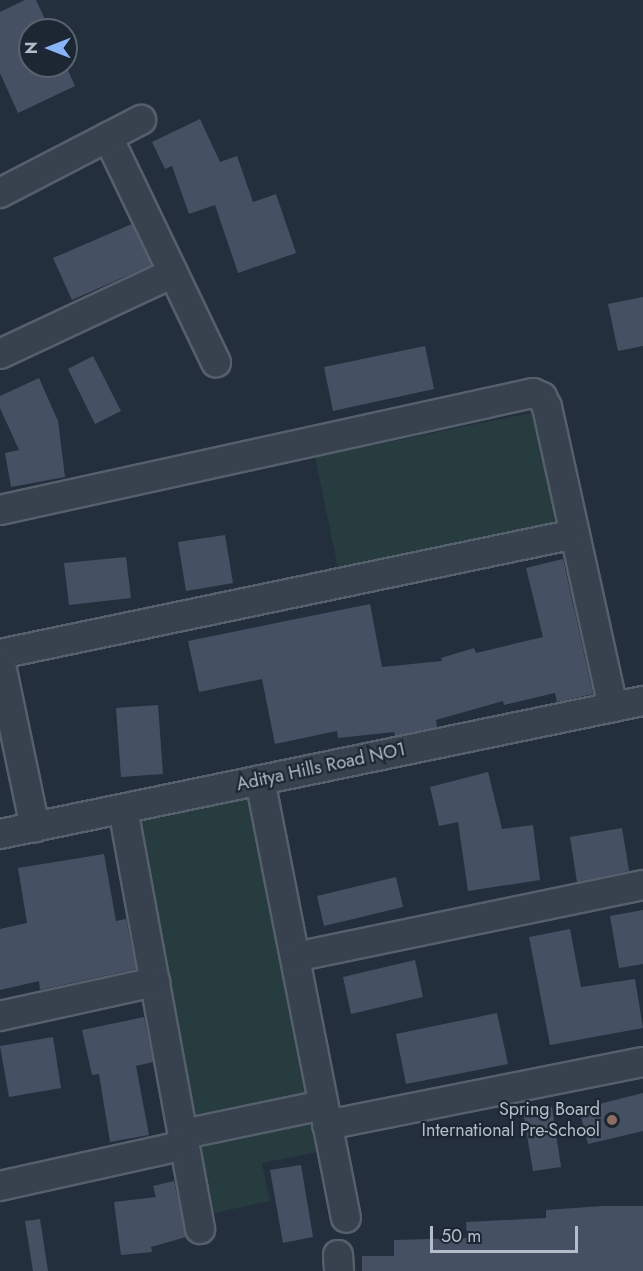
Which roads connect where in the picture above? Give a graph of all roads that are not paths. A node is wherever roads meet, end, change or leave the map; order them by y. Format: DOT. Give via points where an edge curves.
graph roads {
  1 [pos="141,120"];
  2 [pos="108,137"];
  3 [pos="0,193"];
  4 [pos="173,273"];
  5 [pos="0,354"];
  6 [pos="216,362"];
  7 [pos="0,510"];
  8 [pos="575,534"];
  9 [pos="0,654"];
  10 [pos="0,660"];
  11 [pos="643,701"];
  12 [pos="613,706"];
  13 [pos="260,780"];
  14 [pos="123,809"];
  15 [pos="35,827"];
  16 [pos="0,834"];
  17 [pos="643,885"];
  18 [pos="295,957"];
  19 [pos="155,982"];
  20 [pos="0,1016"];
  21 [pos="643,1062"];
  22 [pos="325,1115"];
  23 [pos="185,1140"];
  24 [pos="0,1186"];
  25 [pos="346,1218"];
  26 [pos="200,1228"];
  1 -- 2 [label="street"];
  2 -- 3 [label="street"];
  2 -- 4 [label="street"];
  4 -- 5 [label="street"];
  4 -- 6 [label="street"];
  7 -- 8 [label="street" via="533,393 542,397 547,407"];
  8 -- 9 [label="street"];
  8 -- 12 [label="street"];
  10 -- 15 [label="street"];
  11 -- 12 [label="street, Aditya Hills Road NO1"];
  12 -- 13 [label="street, Aditya Hills Road NO1"];
  13 -- 14 [label="street, Aditya Hills Road NO1"];
  13 -- 18 [label="street"];
  14 -- 15 [label="street, Aditya Hills Road NO1"];
  14 -- 19 [label="street"];
  15 -- 16 [label="street, Aditya Hills Road NO1"];
  17 -- 18 [label="street"];
  18 -- 22 [label="street"];
  19 -- 20 [label="street"];
  19 -- 23 [label="street"];
  21 -- 22 [label="street"];
  22 -- 23 [label="street"];
  22 -- 25 [label="street"];
  23 -- 24 [label="street"];
  23 -- 26 [label="street"];
}
